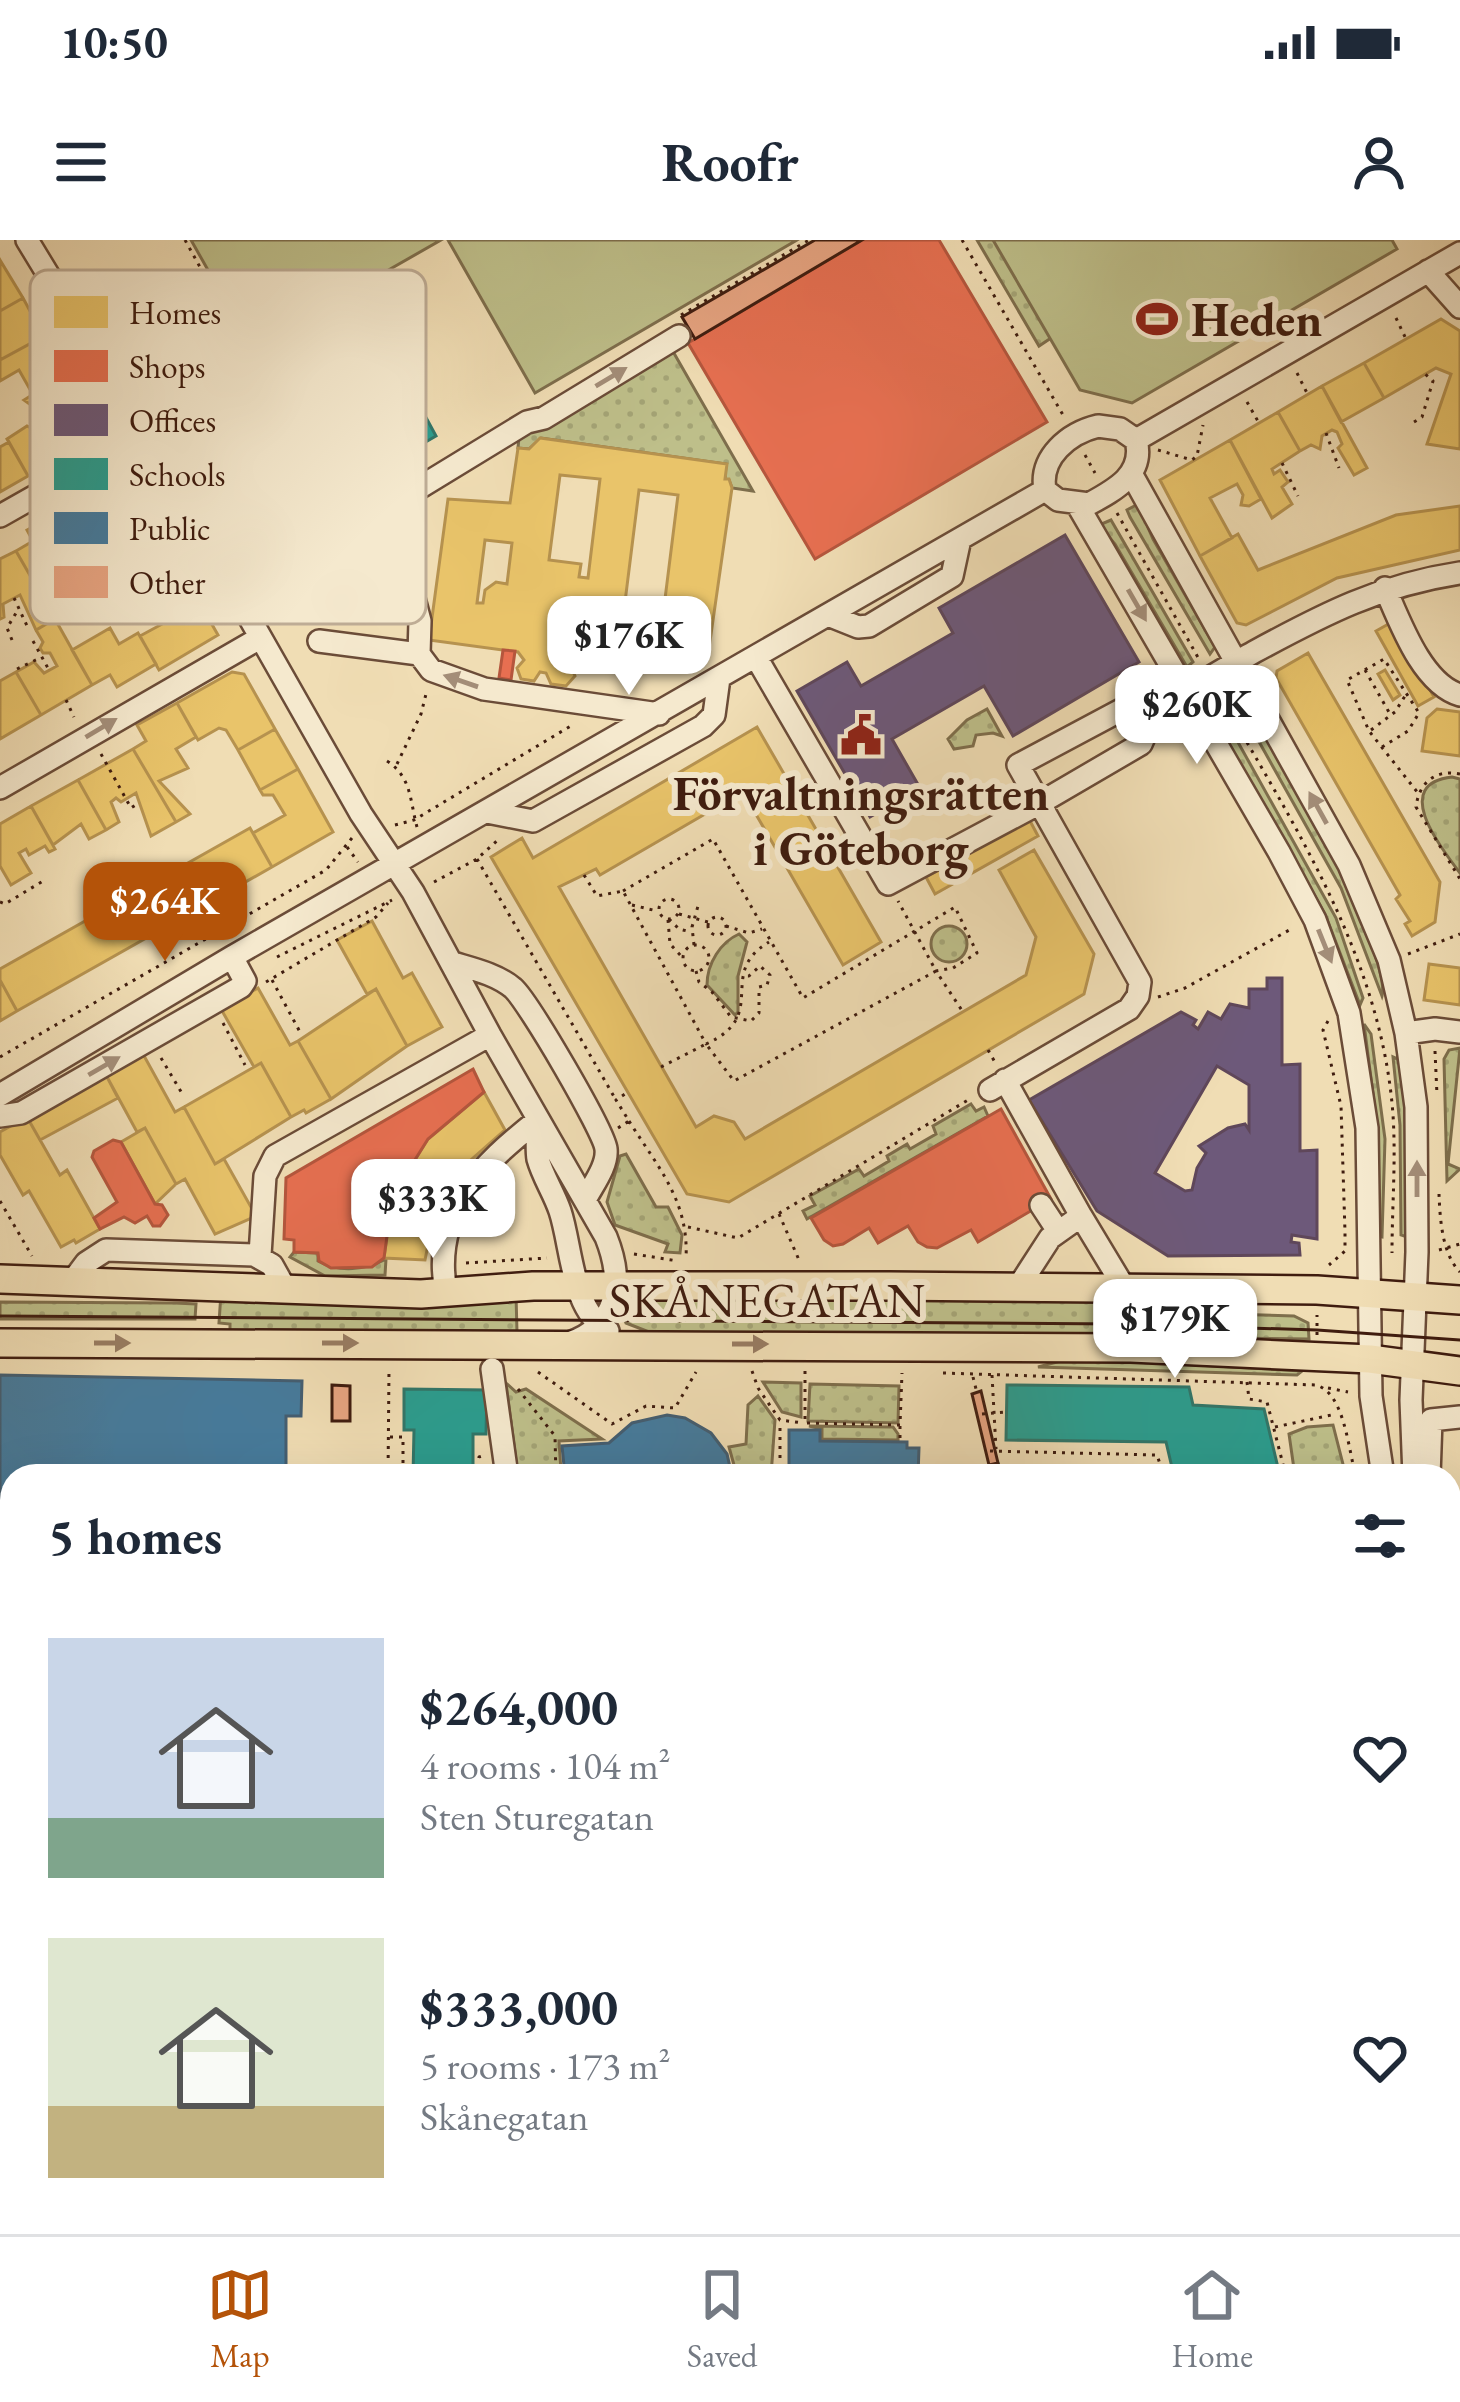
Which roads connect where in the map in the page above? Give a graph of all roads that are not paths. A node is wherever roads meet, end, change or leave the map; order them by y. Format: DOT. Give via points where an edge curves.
graph roads {
  1 [pos="27,240"];
  2 [pos="39,240"];
  3 [pos="1460,253"];
  4 [pos="44,266"];
  5 [pos="46,270"];
  6 [pos="1428,271"];
  7 [pos="1460,307"];
  8 [pos="679,336"];
  9 [pos="1146,445"];
  10 [pos="1132,475"];
  11 [pos="426,483"];
  12 [pos="1045,490"];
  13 [pos="30,500"];
  14 [pos="1077,505"];
  15 [pos="0,517"];
  16 [pos="1460,573"];
  17 [pos="1385,588"];
  18 [pos="250,624"];
  19 [pos="420,624"];
  20 [pos="258,639"];
  21 [pos="319,640"];
  22 [pos="756,657"];
  23 [pos="425,662"];
  24 [pos="1236,663"];
  25 [pos="719,679"];
  26 [pos="1186,690"];
  27 [pos="1460,695"];
  28 [pos="658,714"];
  29 [pos="1153,716"];
  30 [pos="0,788"];
  31 [pos="1040,803"];
  32 [pos="487,812"];
  33 [pos="394,865"];
  34 [pos="232,957"];
  35 [pos="453,963"];
  36 [pos="1460,1031"];
  37 [pos="1406,1033"];
  38 [pos="490,1035"];
  39 [pos="0,1095"];
  40 [pos="0,1115"];
  41 [pos="538,1120"];
  42 [pos="585,1200"];
  43 [pos="1041,1205"];
  44 [pos="1081,1216"];
  45 [pos="1058,1231"];
  46 [pos="260,1255"];
  47 [pos="0,1279"];
  48 [pos="74,1280"];
  49 [pos="616,1286"];
  50 [pos="578,1287"];
  51 [pos="1017,1288"];
  52 [pos="1125,1289"];
  53 [pos="286,1290"];
  54 [pos="446,1292"];
  55 [pos="1368,1292"];
  56 [pos="1416,1296"];
  57 [pos="1460,1300"];
  58 [pos="600,1327"];
  59 [pos="0,1343"];
  60 [pos="567,1344"];
  61 [pos="633,1344"];
  62 [pos="1370,1359"];
  63 [pos="1412,1364"];
  64 [pos="1460,1371"];
  65 [pos="501,1374"];
  66 [pos="1460,1418"];
  67 [pos="506,1464"];
  68 [pos="1381,1464"];
  69 [pos="1414,1464"];
  70 [pos="1429,1464"];
  1 -- 4 [label="street"];
  2 -- 4 [label="street"];
  3 -- 6 [label="street"];
  4 -- 5 [label="street"];
  6 -- 7 [label="street"];
  6 -- 9 [label="street"];
  11 -- 8 [label="street, one-way"];
  9 -- 10 [label="street"];
  9 -- 12 [label="street" via="1106,426 1070,429 1049,460"];
  10 -- 14 [label="street"];
  10 -- 24 [label="street"];
  12 -- 14 [label="street"];
  12 -- 22 [label="street"];
  13 -- 15 [label="street"];
  14 -- 26 [label="street, one-way"];
  16 -- 17 [label="street"];
  17 -- 24 [label="street"];
  17 -- 27 [label="street" via="1433,679"];
  18 -- 20 [label="street"];
  19 -- 23 [label="street"];
  30 -- 20 [label="street, one-way"];
  20 -- 33 [label="street"];
  21 -- 23 [label="street"];
  22 -- 25 [label="street"];
  22 -- 31 [label="street" via="888,884"];
  28 -- 23 [label="street, one-way" via="484,689"];
  24 -- 26 [label="street"];
  37 -- 24 [label="street, one-way" via="1364,894"];
  25 -- 28 [label="street"];
  25 -- 32 [label="street" via="714,715 703,726 588,792 532,821"];
  26 -- 29 [label="street"];
  26 -- 55 [label="street, one-way" via="1315,920 1349,1013 1367,1128"];
  28 -- 32 [label="street"];
  29 -- 31 [label="street" via="1141,744"];
  29 -- 31 [label="street" via="1123,709 1018,765"];
  31 -- 44 [label="street" via="1138,972 1129,1010 990,1089"];
  32 -- 33 [label="street"];
  33 -- 34 [label="street"];
  33 -- 35 [label="street"];
  34 -- 39 [label="street"];
  40 -- 34 [label="street, one-way" via="21,1113 241,987"];
  35 -- 38 [label="street"];
  35 -- 42 [label="street" via="516,990 602,1139 602,1168"];
  36 -- 37 [label="street"];
  56 -- 37 [label="street, one-way" via="1416,1107"];
  38 -- 41 [label="street"];
  38 -- 46 [label="street" via="275,1156 265,1176"];
  41 -- 42 [label="street"];
  41 -- 50 [label="street" via="538,1160"];
  41 -- 54 [label="street" via="495,1154 447,1228"];
  42 -- 49 [label="street" via="613,1255"];
  43 -- 45 [label="street"];
  44 -- 45 [label="street"];
  44 -- 52 [label="street"];
  45 -- 51 [label="street"];
  46 -- 48 [label="street" via="106,1250"];
  46 -- 53 [label="street"];
  47 -- 48 [label="main road, SKÅNEGATAN"];
  48 -- 53 [label="main road, SKÅNEGATAN"];
  49 -- 50 [label="main road, SKÅNEGATAN"];
  49 -- 51 [label="main road, SKÅNEGATAN"];
  49 -- 58 [label="street"];
  50 -- 54 [label="main road, SKÅNEGATAN" via="533,1272"];
  50 -- 58 [label="street"];
  51 -- 52 [label="main road, SKÅNEGATAN"];
  52 -- 55 [label="main road, SKÅNEGATAN"];
  53 -- 54 [label="main road, SKÅNEGATAN"];
  55 -- 56 [label="main road, SKÅNEGATAN"];
  55 -- 62 [label="street"];
  56 -- 57 [label="main road, SKÅNEGATAN"];
  56 -- 63 [label="street"];
  58 -- 60 [label="street"];
  58 -- 61 [label="street"];
  59 -- 60 [label="main road, SKÅNEGATAN, one-way"];
  60 -- 61 [label="main road, SKÅNEGATAN"];
  61 -- 62 [label="main road, SKÅNEGATAN, one-way" via="1131,1348"];
  62 -- 63 [label="main road, SKÅNEGATAN"];
  62 -- 68 [label="street"];
  63 -- 64 [label="main road, SKÅNEGATAN"];
  63 -- 69 [label="street"];
  65 -- 67 [label="street"];
  66 -- 70 [label="street" via="1431,1420"];
}
